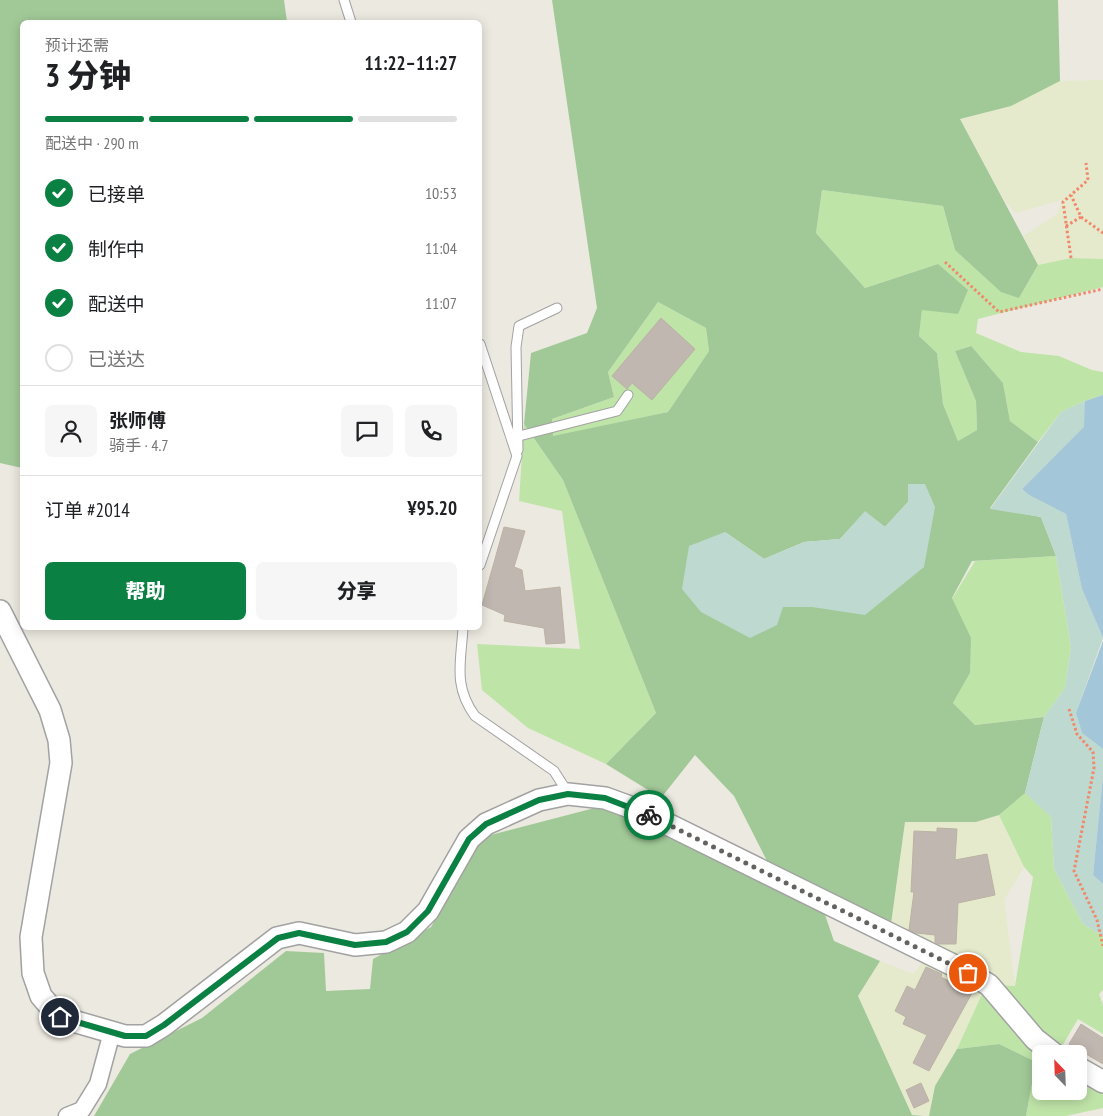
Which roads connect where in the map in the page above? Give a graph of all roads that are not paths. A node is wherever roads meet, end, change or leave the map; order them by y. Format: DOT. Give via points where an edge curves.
graph roads {
  1 [pos="344,0"];
  2 [pos="350,20"];
  3 [pos="557,308"];
  4 [pos="482,350"];
  5 [pos="628,395"];
  6 [pos="519,436"];
  7 [pos="518,456"];
  8 [pos="482,559"];
  9 [pos="1,617"];
  10 [pos="463,630"];
  11 [pos="568,794"];
  12 [pos="112,1032"];
  13 [pos="1043,1045"];
  14 [pos="1088,1073"];
  15 [pos="1103,1082"];
  16 [pos="67,1116"];
  1 -- 2 [label="lane"];
  3 -- 6 [label="lane" via="519,326 516,347"];
  4 -- 7 [label="lane"];
  5 -- 6 [label="lane" via="617,411"];
  6 -- 7 [label="lane"];
  7 -- 8 [label="lane"];
  9 -- 12 [label="street" via="50,710 59,740 61,764 31,937 33,974 41,996 60,1017"];
  10 -- 11 [label="lane" via="460,677 469,708 475,716 554,771"];
  11 -- 12 [label="street" via="539,800 486,824 469,839 428,911 407,932 386,942 355,945 299,933 278,938 146,1036"];
  11 -- 13 [label="street" via="605,798 642,811 968,973 989,985"];
  12 -- 16 [label="street" via="98,1084 82,1110"];
  14 -- 15 [label="street"];
}
